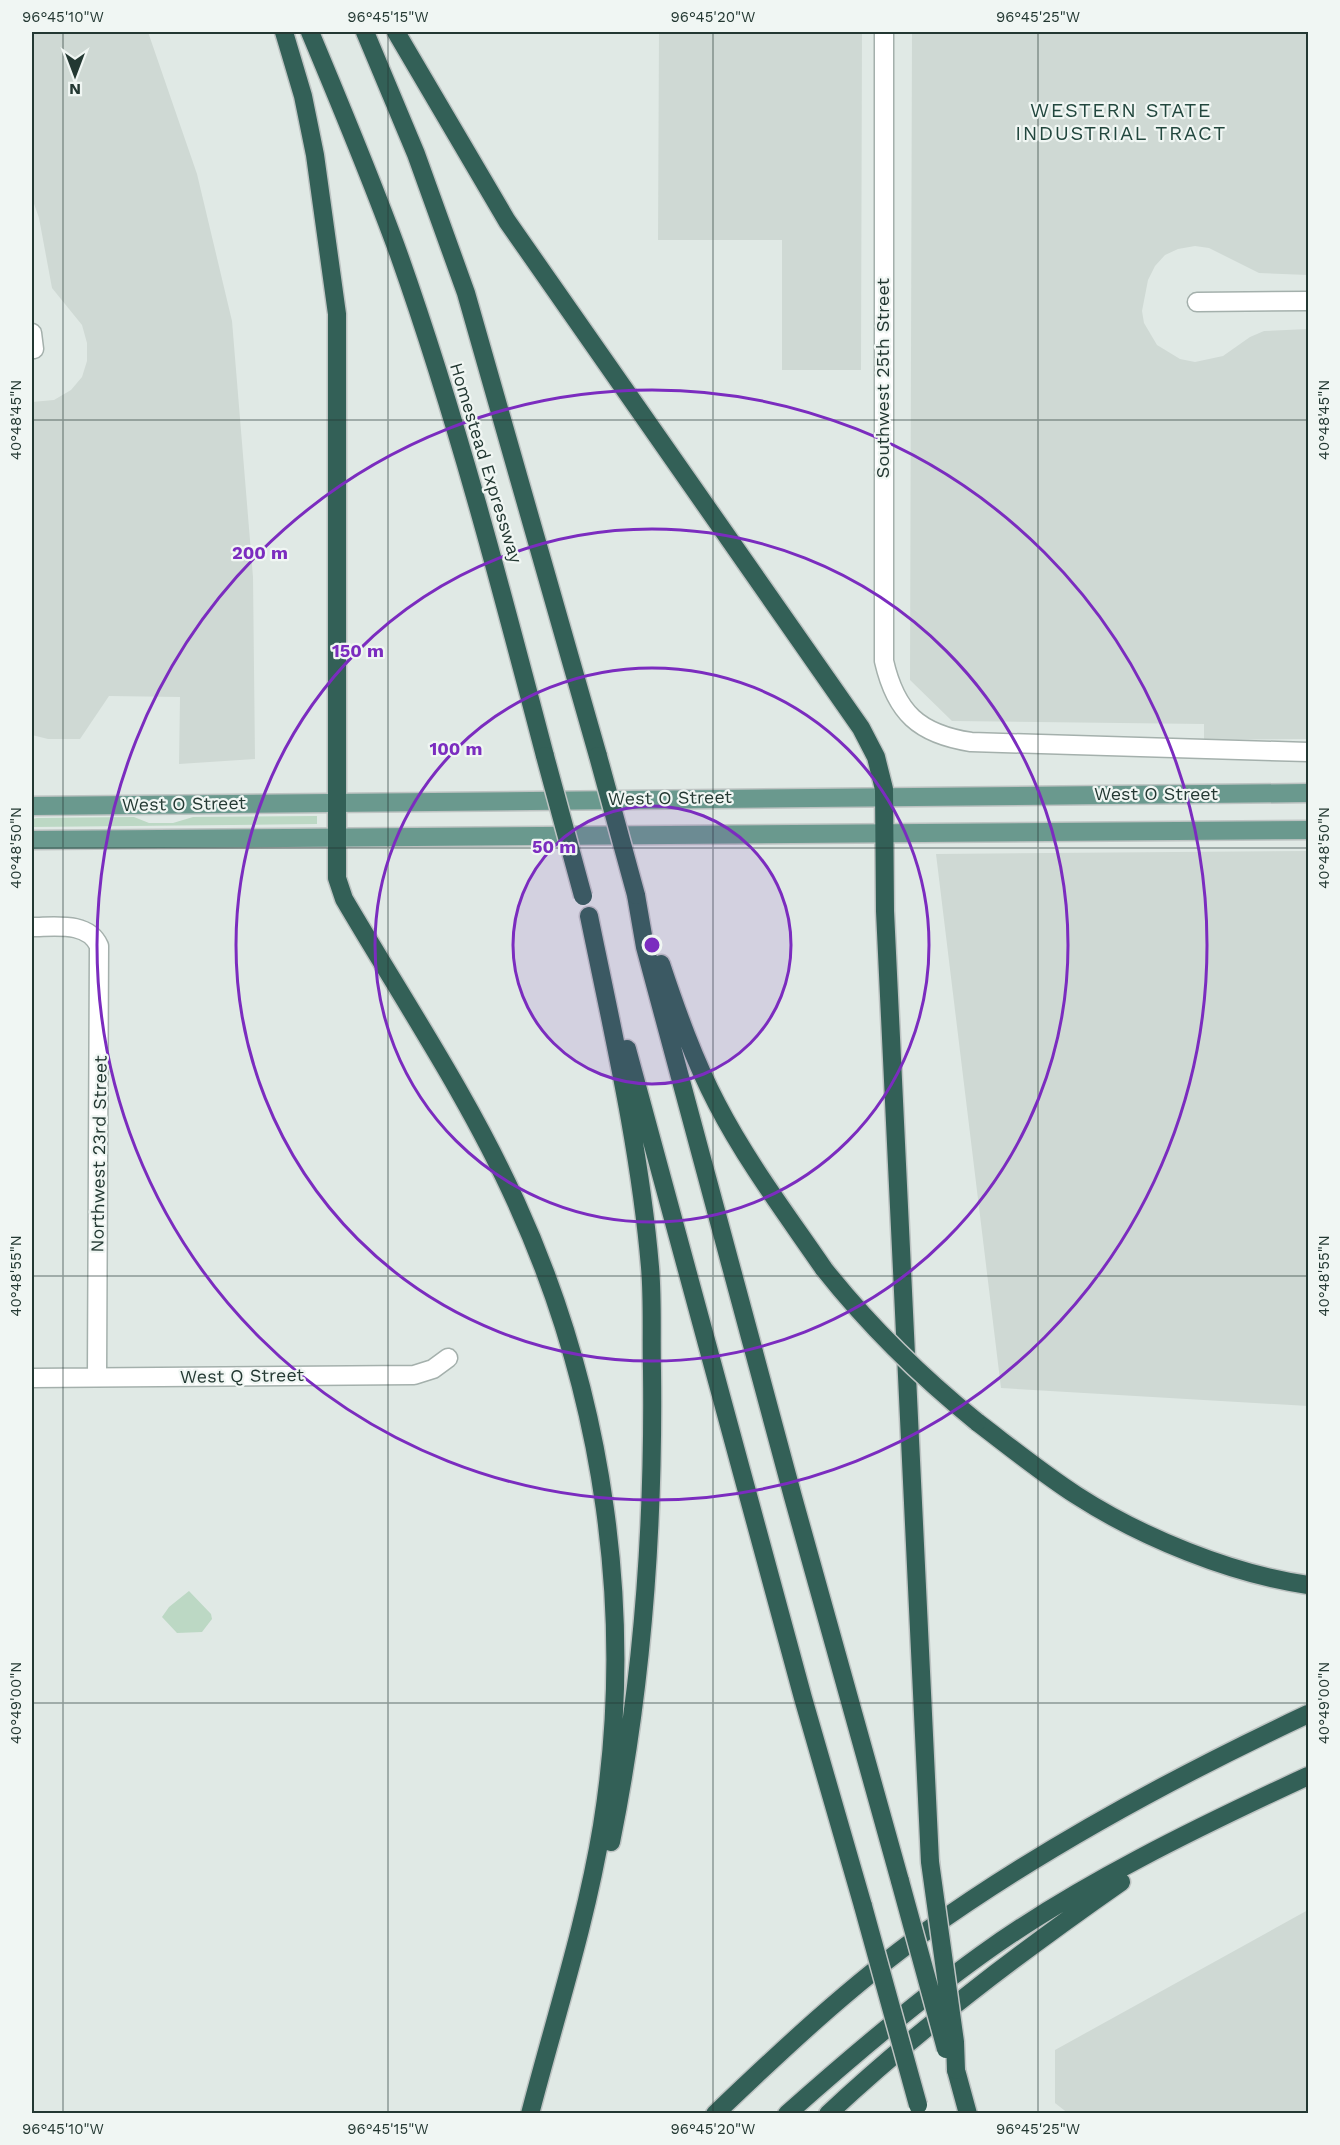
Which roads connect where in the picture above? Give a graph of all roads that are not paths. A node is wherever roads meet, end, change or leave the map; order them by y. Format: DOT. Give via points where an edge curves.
graph roads {
  1 [pos="284,32"];
  2 [pos="310,32"];
  3 [pos="365,32"];
  4 [pos="396,32"];
  5 [pos="884,32"];
  6 [pos="1308,301"];
  7 [pos="1197,302"];
  8 [pos="1308,752"];
  9 [pos="1308,793"];
  10 [pos="884,796"];
  11 [pos="338,801"];
  12 [pos="32,806"];
  13 [pos="1308,830"];
  14 [pos="885,832"];
  15 [pos="337,837"];
  16 [pos="32,840"];
  17 [pos="636,895"];
  18 [pos="589,916"];
  19 [pos="32,927"];
  20 [pos="448,1358"];
  21 [pos="97,1377"];
  22 [pos="32,1378"];
  23 [pos="1308,1585"];
  24 [pos="1308,1714"];
  25 [pos="1308,1776"];
  26 [pos="1199,1827"];
  27 [pos="956,2070"];
  28 [pos="919,2109"];
  29 [pos="530,2114"];
  30 [pos="715,2114"];
  31 [pos="787,2114"];
  32 [pos="828,2114"];
  33 [pos="968,2114"];
  1 -- 11 [label="highway" via="315,155 337,314"];
  2 -- 18 [label="highway, Homestead Expressway, bridge" via="356,140 434,362 490,548"];
  3 -- 17 [label="highway, Homestead Expressway, bridge" via="416,154 466,293"];
  4 -- 10 [label="highway" via="507,221 861,728 880,769"];
  5 -- 8 [label="street, Southwest 25th Street" via="884,661 897,701 927,730 971,742"];
  6 -- 7 [label="street"];
  9 -- 10 [label="main road, West O Street"];
  10 -- 11 [label="main road, West O Street"];
  10 -- 14 [label="highway"];
  11 -- 12 [label="main road, West O Street"];
  11 -- 15 [label="highway"];
  13 -- 14 [label="main road, West O Street"];
  14 -- 15 [label="main road, West O Street"];
  14 -- 27 [label="highway, bridge" via="885,911 930,1862"];
  15 -- 16 [label="main road, West O Street"];
  15 -- 29 [label="highway" via="338,878 344,898 482,1134 542,1264 585,1402 600,1476 614,1612 615,1688 610,1756 589,1892"];
  17 -- 23 [label="highway, bridge" via="685,1032 716,1103 824,1269 922,1378 1075,1495 1133,1527 1256,1574"];
  17 -- 27 [label="highway, bridge" via="645,948 790,1486 944,2044"];
  18 -- 28 [label="highway, bridge"];
  18 -- 29 [label="highway" via="630,1117 650,1266 652,1499 647,1598 623,1782 585,1950 556,2047"];
  19 -- 21 [label="street, Northwest 23rd Street" via="70,927 90,934 99,946"];
  20 -- 21 [label="street, West Q Street" via="434,1369 414,1375"];
  21 -- 22 [label="street, West Q Street"];
  24 -- 30 [label="highway" via="1212,1760 1115,1814 927,1931 839,2001"];
  25 -- 26 [label="highway"];
  26 -- 31 [label="highway" via="1077,1894 982,1954 889,2026"];
  26 -- 32 [label="highway" via="972,1989 881,2064"];
  27 -- 33 [label="highway"];
}
